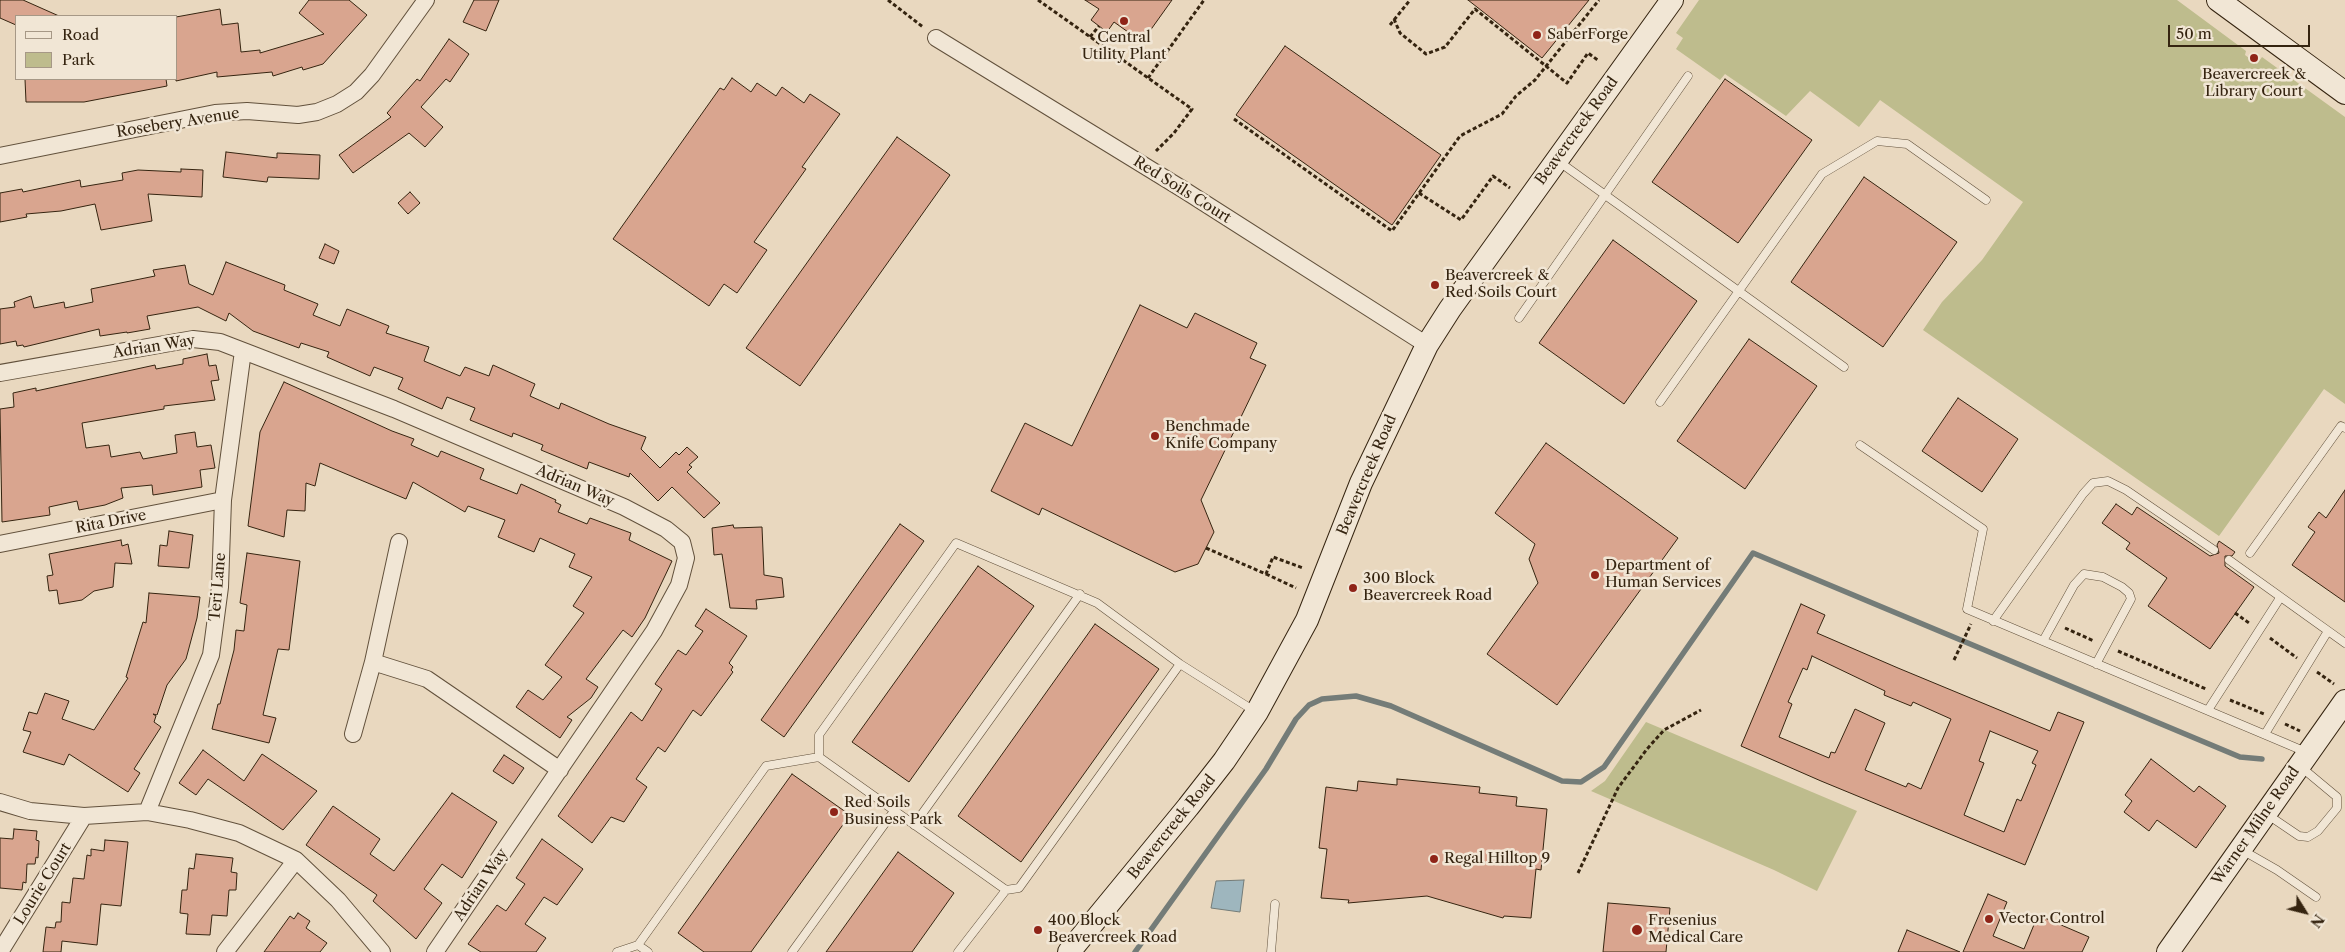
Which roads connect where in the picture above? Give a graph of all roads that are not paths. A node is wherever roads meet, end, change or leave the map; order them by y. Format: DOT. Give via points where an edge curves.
graph roads {
  1 [pos="426,0"];
  2 [pos="1672,0"];
  3 [pos="2218,0"];
  4 [pos="936,38"];
  5 [pos="1688,76"];
  6 [pos="2345,93"];
  7 [pos="0,156"];
  8 [pos="1556,160"];
  9 [pos="1604,196"];
  10 [pos="1986,200"];
  11 [pos="1737,290"];
  12 [pos="1519,318"];
  13 [pos="1426,345"];
  14 [pos="243,352"];
  15 [pos="1844,367"];
  16 [pos="0,373"];
  17 [pos="1660,402"];
  18 [pos="2345,428"];
  19 [pos="1860,444"];
  20 [pos="223,500"];
  21 [pos="399,542"];
  22 [pos="0,544"];
  23 [pos="2214,550"];
  24 [pos="2250,553"];
  25 [pos="2229,560"];
  26 [pos="1080,594"];
  27 [pos="2280,598"];
  28 [pos="1994,621"];
  29 [pos="2328,632"];
  30 [pos="2043,641"];
  31 [pos="2345,643"];
  32 [pos="373,662"];
  33 [pos="1180,664"];
  34 [pos="2096,664"];
  35 [pos="2340,692"];
  36 [pos="2208,710"];
  37 [pos="1257,712"];
  38 [pos="353,734"];
  39 [pos="2265,734"];
  40 [pos="819,757"];
  41 [pos="2304,759"];
  42 [pos="560,770"];
  43 [pos="0,802"];
  44 [pos="894,810"];
  45 [pos="147,812"];
  46 [pos="2266,813"];
  47 [pos="84,816"];
  48 [pos="914,825"];
  49 [pos="2240,849"];
  50 [pos="296,860"];
  51 [pos="1006,890"];
  52 [pos="2316,897"];
  53 [pos="1275,904"];
  54 [pos="638,945"];
  55 [pos="0,952"];
  56 [pos="225,952"];
  57 [pos="382,952"];
  58 [pos="435,952"];
  59 [pos="617,952"];
  60 [pos="648,952"];
  61 [pos="792,952"];
  62 [pos="958,952"];
  63 [pos="1069,952"];
  64 [pos="1271,952"];
  65 [pos="2168,952"];
  1 -- 7 [label="street, Rosebery Avenue" via="372,75 337,104 317,112 298,115 247,111 215,113"];
  2 -- 8 [label="main road, Beavercreek Road"];
  3 -- 6 [label="main road"];
  4 -- 13 [label="street, Red Soils Court" via="1184,190"];
  5 -- 9 [label="lane"];
  8 -- 9 [label="lane"];
  8 -- 13 [label="main road, Beavercreek Road"];
  9 -- 11 [label="lane"];
  9 -- 12 [label="lane"];
  10 -- 11 [label="lane" via="1907,144 1877,141 1822,174"];
  11 -- 15 [label="lane"];
  11 -- 17 [label="lane"];
  13 -- 37 [label="main road, Beavercreek Road" via="1361,483 1308,620"];
  14 -- 16 [label="street, Adrian Way" via="220,342 193,338"];
  14 -- 20 [label="street, Teri Lane"];
  14 -- 42 [label="street, Adrian Way" via="394,409 591,493 666,529 682,542 686,558 679,585 654,631"];
  18 -- 24 [label="lane" via="2341,426"];
  19 -- 28 [label="lane" via="1983,529 1967,609"];
  20 -- 22 [label="street, Rita Drive"];
  20 -- 45 [label="street, Teri Lane" via="220,587 211,655"];
  21 -- 32 [label="street"];
  23 -- 28 [label="lane" via="2126,490 2108,481 2093,483"];
  25 -- 27 [label="lane"];
  26 -- 33 [label="lane"];
  26 -- 40 [label="lane" via="956,544 820,735"];
  26 -- 48 [label="lane"];
  27 -- 29 [label="lane"];
  27 -- 36 [label="lane"];
  28 -- 30 [label="lane"];
  29 -- 31 [label="lane"];
  29 -- 39 [label="lane"];
  30 -- 34 [label="lane"];
  30 -- 34 [label="lane" via="2074,585 2084,574 2103,577 2122,587 2130,599"];
  32 -- 38 [label="street"];
  32 -- 42 [label="street" via="427,679"];
  33 -- 37 [label="lane"];
  33 -- 51 [label="lane" via="1020,888"];
  34 -- 36 [label="lane"];
  35 -- 41 [label="main road, Warner Milne Road"];
  36 -- 39 [label="lane"];
  37 -- 63 [label="main road, Beavercreek Road" via="1206,784"];
  39 -- 41 [label="lane"];
  40 -- 44 [label="lane"];
  40 -- 54 [label="lane" via="766,766"];
  41 -- 46 [label="main road, Warner Milne Road"];
  41 -- 46 [label="lane" via="2337,797 2337,808 2308,838 2298,836"];
  42 -- 58 [label="street, Adrian Way"];
  43 -- 47 [label="street" via="30,811"];
  44 -- 48 [label="lane"];
  44 -- 61 [label="lane"];
  45 -- 47 [label="street"];
  45 -- 50 [label="street" via="239,833"];
  46 -- 49 [label="main road, Warner Milne Road"];
  47 -- 55 [label="street, Lourie Court"];
  48 -- 51 [label="lane"];
  49 -- 52 [label="lane" via="2278,870"];
  49 -- 65 [label="main road, Warner Milne Road"];
  50 -- 56 [label="street"];
  50 -- 57 [label="street" via="338,900"];
  51 -- 62 [label="lane"];
  53 -- 64 [label="lane"];
  54 -- 59 [label="lane"];
  54 -- 60 [label="lane"];
}
